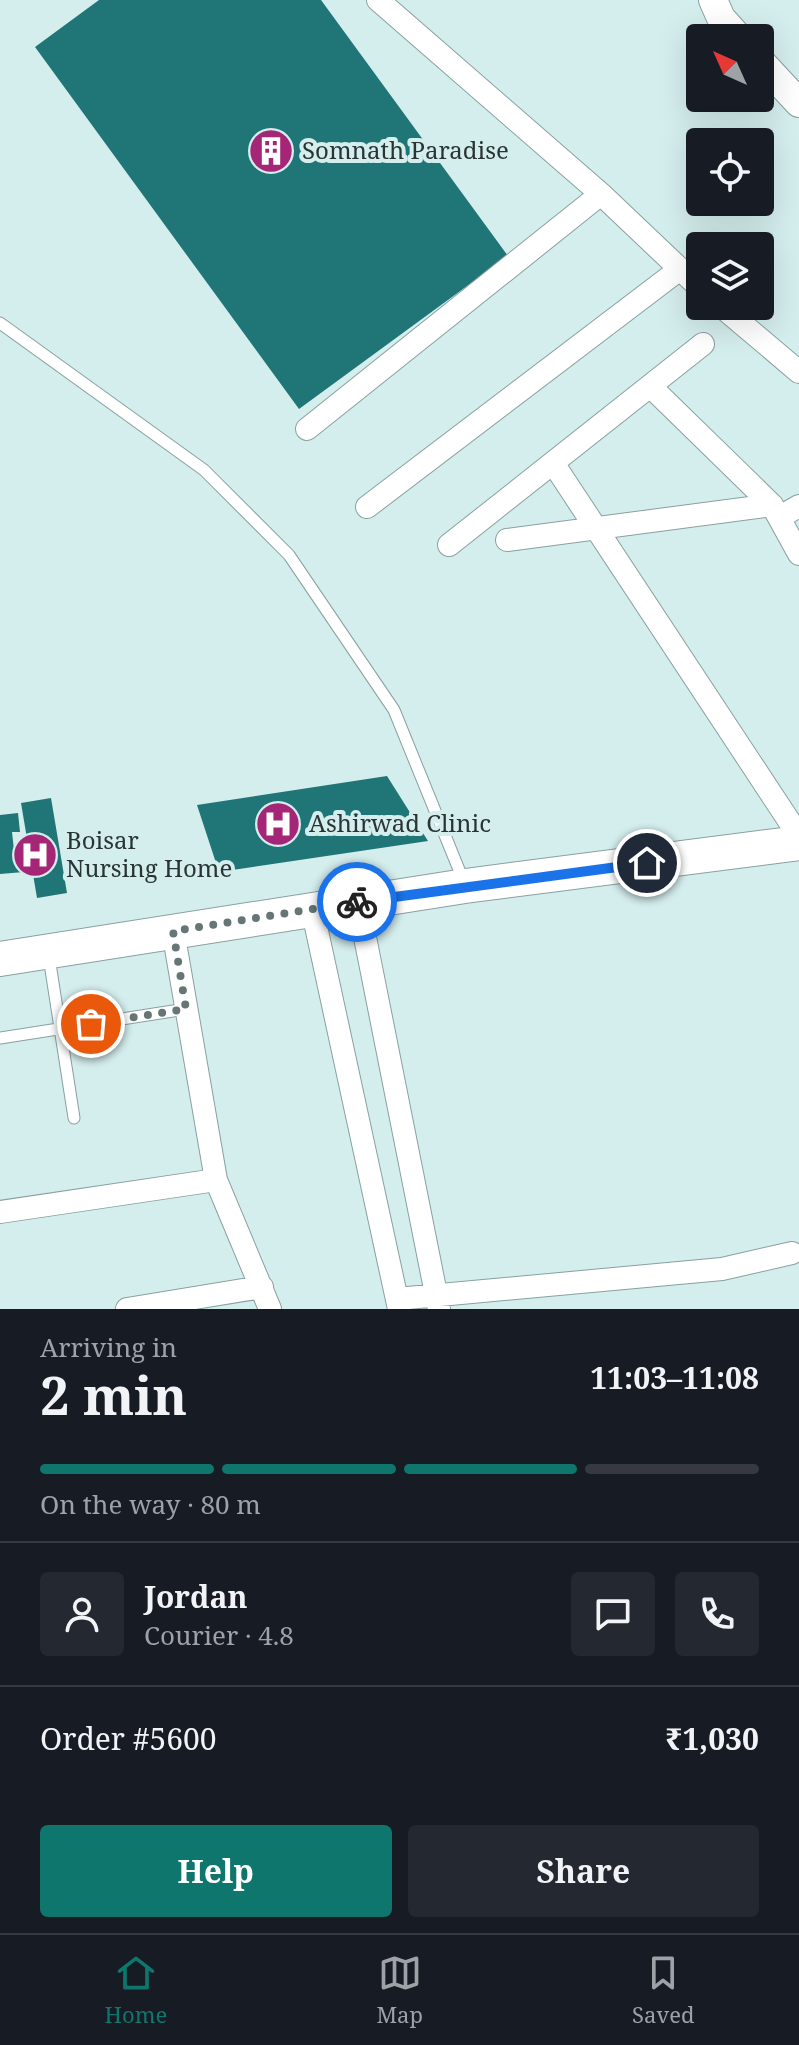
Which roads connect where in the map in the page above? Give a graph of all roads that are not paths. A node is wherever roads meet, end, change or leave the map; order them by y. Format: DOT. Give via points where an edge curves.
graph roads {
  1 [pos="378,0"];
  2 [pos="713,0"];
  3 [pos="726,24"];
  4 [pos="774,76"];
  5 [pos="799,103"];
  6 [pos="601,194"];
  7 [pos="680,269"];
  8 [pos="686,275"];
  9 [pos="738,320"];
  10 [pos="0,323"];
  11 [pos="703,344"];
  12 [pos="799,372"];
  13 [pos="650,386"];
  14 [pos="307,429"];
  15 [pos="553,463"];
  16 [pos="367,507"];
  17 [pos="784,509"];
  18 [pos="596,528"];
  19 [pos="507,540"];
  20 [pos="449,545"];
  21 [pos="799,554"];
  22 [pos="799,836"];
  23 [pos="799,843"];
  24 [pos="465,886"];
  25 [pos="358,902"];
  26 [pos="312,908"];
  27 [pos="173,931"];
  28 [pos="48,951"];
  29 [pos="0,959"];
  30 [pos="186,1009"];
  31 [pos="60,1028"];
  32 [pos="0,1038"];
  33 [pos="74,1118"];
  34 [pos="216,1180"];
  35 [pos="0,1212"];
  36 [pos="792,1253"];
  37 [pos="262,1287"];
  38 [pos="438,1302"];
  39 [pos="195,1304"];
  40 [pos="398,1304"];
  41 [pos="127,1309"];
  42 [pos="270,1309"];
  1 -- 6 [label="street"];
  2 -- 3 [label="street"];
  4 -- 5 [label="street"];
  6 -- 7 [label="street"];
  6 -- 14 [label="street"];
  7 -- 8 [label="street"];
  7 -- 16 [label="street"];
  9 -- 12 [label="street"];
  10 -- 24 [label="lane" via="204,470 289,555 394,710"];
  11 -- 13 [label="street"];
  13 -- 15 [label="street"];
  13 -- 17 [label="street"];
  15 -- 18 [label="street"];
  15 -- 20 [label="street"];
  17 -- 18 [label="street"];
  17 -- 21 [label="street"];
  18 -- 19 [label="street"];
  18 -- 22 [label="street"];
  23 -- 24 [label="main road"];
  24 -- 25 [label="main road"];
  25 -- 26 [label="main road"];
  25 -- 38 [label="street"];
  26 -- 27 [label="main road"];
  26 -- 40 [label="street"];
  27 -- 28 [label="main road"];
  27 -- 30 [label="street"];
  28 -- 29 [label="main road"];
  28 -- 31 [label="lane"];
  30 -- 31 [label="lane"];
  30 -- 34 [label="street"];
  31 -- 32 [label="lane"];
  31 -- 33 [label="lane"];
  34 -- 35 [label="street"];
  34 -- 37 [label="street"];
  36 -- 38 [label="street" via="722,1269"];
  37 -- 39 [label="street"];
  37 -- 42 [label="street"];
  38 -- 40 [label="street"];
  39 -- 41 [label="street"];
}
